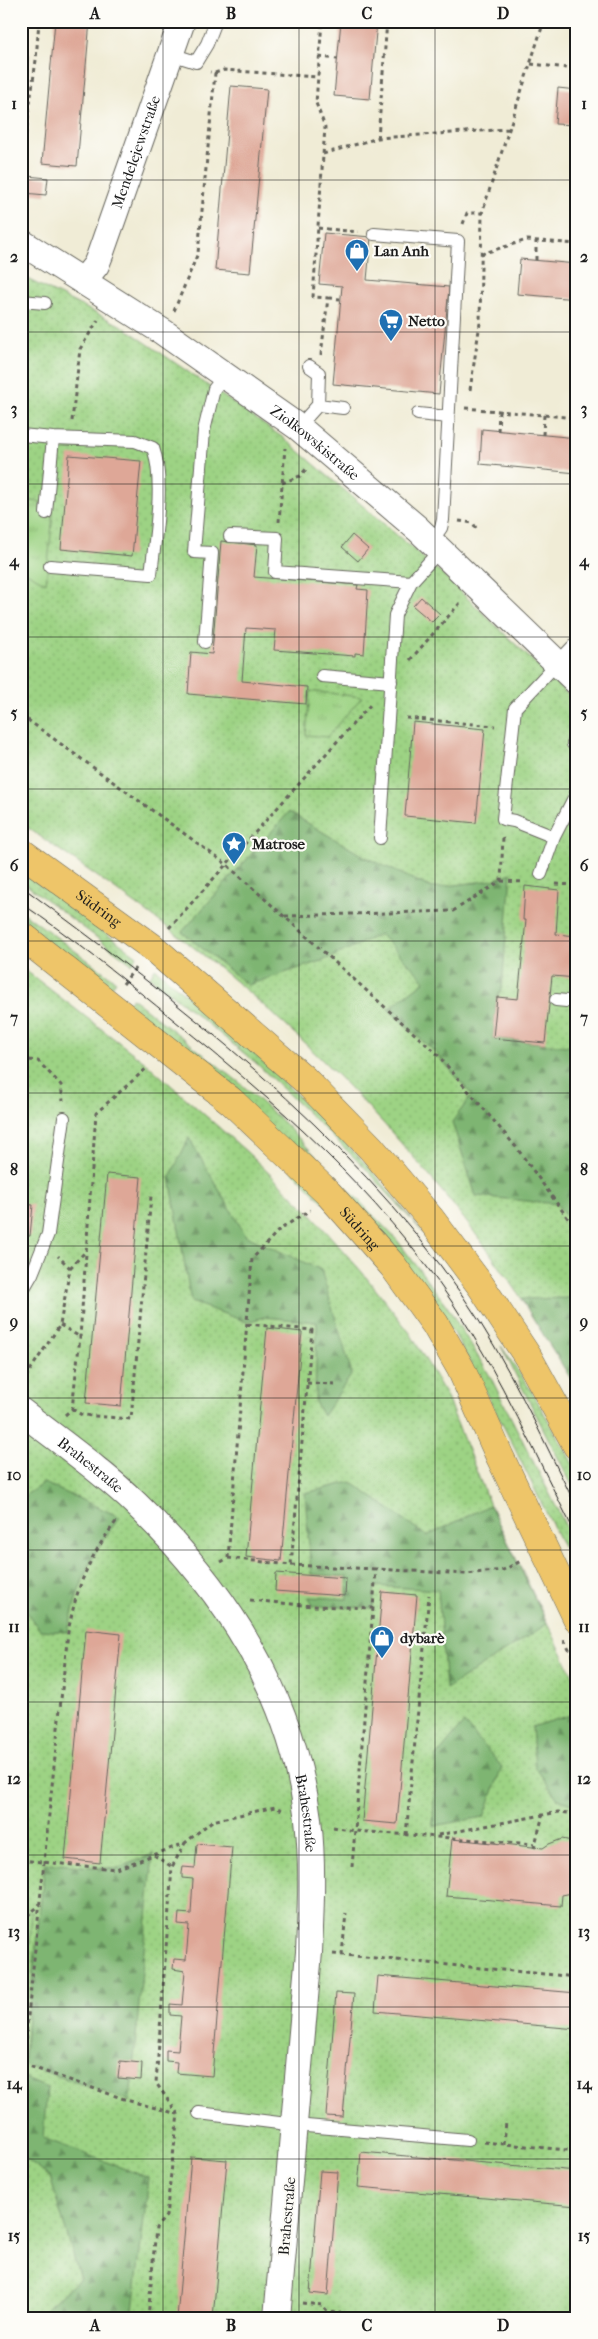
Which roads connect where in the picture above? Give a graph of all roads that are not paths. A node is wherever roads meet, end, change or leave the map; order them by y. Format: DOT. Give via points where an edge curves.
graph roads {
  1 [pos="182,21"];
  2 [pos="216,21"];
  3 [pos="171,54"];
  4 [pos="374,234"];
  5 [pos="21,242"];
  6 [pos="84,280"];
  7 [pos="21,301"];
  8 [pos="45,303"];
  9 [pos="314,369"];
  10 [pos="224,376"];
  11 [pos="318,405"];
  12 [pos="343,408"];
  13 [pos="418,414"];
  14 [pos="448,417"];
  15 [pos="298,427"];
  16 [pos="21,435"];
  17 [pos="53,438"];
  18 [pos="46,514"];
  19 [pos="230,536"];
  20 [pos="435,546"];
  21 [pos="50,566"];
  22 [pos="412,582"];
  23 [pos="206,642"];
  24 [pos="577,642"];
  25 [pos="556,662"];
  26 [pos="322,676"];
  27 [pos="391,682"];
  28 [pos="577,682"];
  29 [pos="577,739"];
  30 [pos="577,748"];
  31 [pos="577,792"];
  32 [pos="554,836"];
  33 [pos="380,838"];
  34 [pos="21,852"];
  35 [pos="541,874"];
  36 [pos="21,935"];
  37 [pos="556,1000"];
  38 [pos="577,1002"];
  39 [pos="64,1118"];
  40 [pos="21,1294"];
  41 [pos="21,1411"];
  42 [pos="577,1446"];
  43 [pos="568,1625"];
  44 [pos="199,2113"];
  45 [pos="295,2125"];
  46 [pos="468,2140"];
  47 [pos="278,2309"];
  1 -- 3 [label="street, Mendelejewstraße"];
  2 -- 3 [label="lane" via="196,62"];
  3 -- 6 [label="street, Mendelejewstraße" via="100,255"];
  4 -- 14 [label="lane" via="458,241"];
  5 -- 6 [label="street, Ziolkowskistraße"];
  6 -- 10 [label="street, Ziolkowskistraße"];
  7 -- 8 [label="lane"];
  9 -- 11 [label="lane"];
  10 -- 15 [label="street, Ziolkowskistraße"];
  10 -- 23 [label="lane" via="214,389 204,431 194,552 212,553"];
  11 -- 12 [label="lane"];
  11 -- 15 [label="lane"];
  13 -- 14 [label="lane"];
  14 -- 20 [label="lane" via="444,520"];
  15 -- 20 [label="street, Ziolkowskistraße"];
  16 -- 17 [label="lane"];
  17 -- 18 [label="lane"];
  17 -- 21 [label="lane" via="135,441 153,448 158,460 158,506 151,574"];
  19 -- 22 [label="lane" via="277,538 275,572"];
  20 -- 22 [label="lane"];
  20 -- 25 [label="street, Ziolkowskistraße"];
  22 -- 27 [label="lane" via="395,615"];
  24 -- 25 [label="lane"];
  25 -- 28 [label="street, Ziolkowskistraße"];
  25 -- 32 [label="lane" via="515,708 504,819"];
  26 -- 27 [label="lane"];
  27 -- 33 [label="lane"];
  29 -- 30 [label="lane" via="574,744"];
  31 -- 32 [label="lane"];
  32 -- 35 [label="lane"];
  34 -- 42 [label="main road, Südring" via="152,947 304,1079 371,1148 430,1218 481,1286 528,1357"];
  36 -- 43 [label="main road, Südring" via="231,1101 328,1193 393,1266 435,1324 461,1369"];
  37 -- 38 [label="lane"];
  39 -- 40 [label="lane" via="48,1234"];
  41 -- 45 [label="street, Brahestraße" via="135,1503 200,1571 245,1637 273,1692 294,1750 318,1867"];
  44 -- 45 [label="lane"];
  45 -- 46 [label="lane"];
  45 -- 47 [label="street, Brahestraße"];
}
